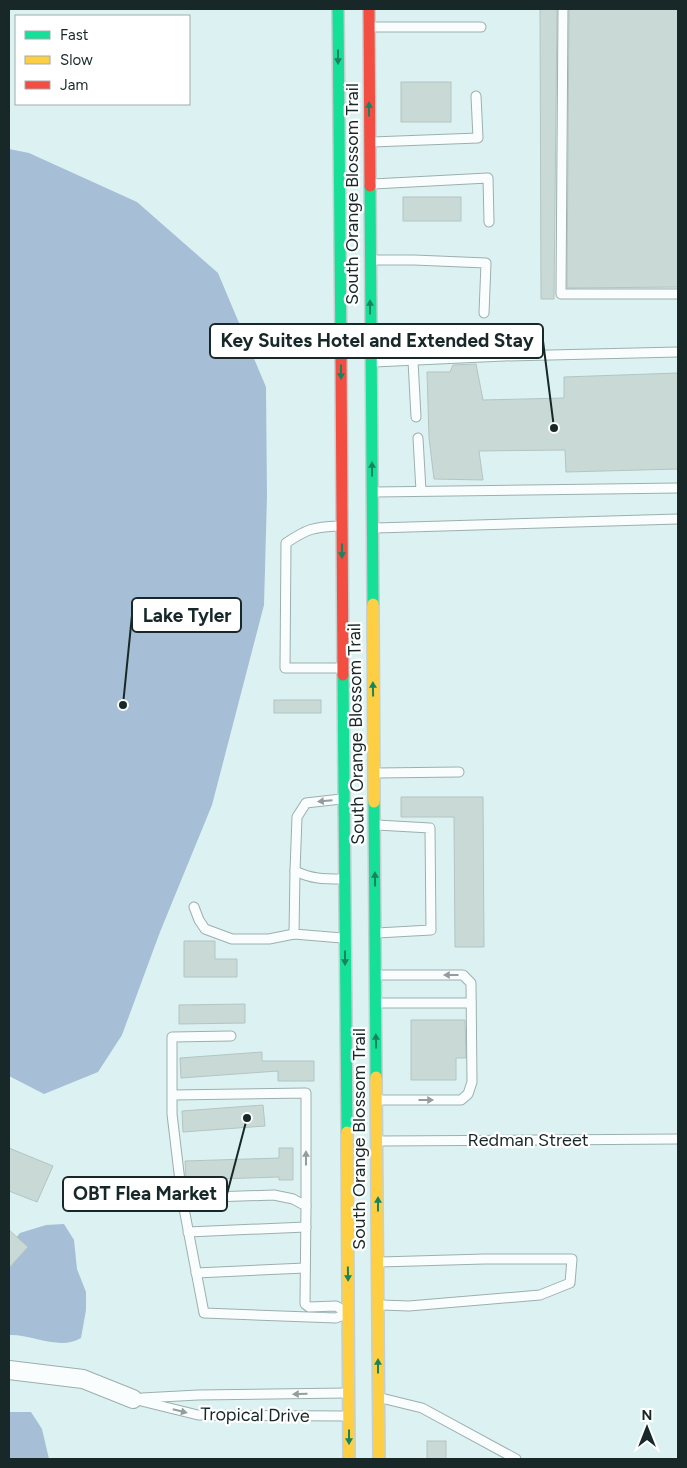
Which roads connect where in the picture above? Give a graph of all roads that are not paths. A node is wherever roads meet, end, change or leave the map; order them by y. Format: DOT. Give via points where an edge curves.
graph roads {
  1 [pos="338,9"];
  2 [pos="369,9"];
  3 [pos="563,9"];
  4 [pos="369,27"];
  5 [pos="481,27"];
  6 [pos="476,96"];
  7 [pos="370,142"];
  8 [pos="370,184"];
  9 [pos="489,222"];
  10 [pos="370,260"];
  11 [pos="678,294"];
  12 [pos="484,313"];
  13 [pos="678,352"];
  14 [pos="413,361"];
  15 [pos="371,362"];
  16 [pos="416,417"];
  17 [pos="341,432"];
  18 [pos="418,438"];
  19 [pos="678,488"];
  20 [pos="372,492"];
  21 [pos="421,492"];
  22 [pos="678,519"];
  23 [pos="342,526"];
  24 [pos="372,528"];
  25 [pos="372,588"];
  26 [pos="343,668"];
  27 [pos="459,772"];
  28 [pos="374,773"];
  29 [pos="344,799"];
  30 [pos="374,824"];
  31 [pos="295,871"];
  32 [pos="345,879"];
  33 [pos="194,907"];
  34 [pos="376,933"];
  35 [pos="294,934"];
  36 [pos="345,938"];
  37 [pos="376,975"];
  38 [pos="376,1003"];
  39 [pos="472,1003"];
  40 [pos="231,1036"];
  41 [pos="346,1086"];
  42 [pos="173,1095"];
  43 [pos="377,1100"];
  44 [pos="678,1139"];
  45 [pos="377,1142"];
  46 [pos="182,1198"];
  47 [pos="306,1206"];
  48 [pos="306,1227"];
  49 [pos="188,1232"];
  50 [pos="378,1262"];
  51 [pos="305,1268"];
  52 [pos="196,1273"];
  53 [pos="378,1305"];
  54 [pos="348,1313"];
  55 [pos="9,1370"];
  56 [pos="349,1394"];
  57 [pos="378,1397"];
  58 [pos="133,1399"];
  59 [pos="349,1416"];
  60 [pos="379,1455"];
  61 [pos="349,1459"];
  62 [pos="516,1459"];
  1 -- 17 [label="main road, South Orange Blossom Trail, one-way"];
  2 -- 4 [label="main road, South Orange Blossom Trail"];
  3 -- 11 [label="lane" via="560,294"];
  4 -- 5 [label="lane"];
  7 -- 4 [label="main road, South Orange Blossom Trail, one-way"];
  6 -- 7 [label="lane" via="478,138"];
  7 -- 8 [label="main road, South Orange Blossom Trail"];
  8 -- 9 [label="lane" via="488,178"];
  8 -- 10 [label="main road, South Orange Blossom Trail"];
  10 -- 12 [label="lane" via="486,263"];
  15 -- 10 [label="main road, South Orange Blossom Trail, one-way"];
  13 -- 14 [label="lane"];
  14 -- 15 [label="lane"];
  14 -- 16 [label="lane"];
  20 -- 15 [label="main road, South Orange Blossom Trail, one-way"];
  17 -- 20 [label="main road" via="350,467"];
  17 -- 23 [label="main road, South Orange Blossom Trail"];
  18 -- 21 [label="lane"];
  19 -- 21 [label="lane"];
  20 -- 21 [label="lane"];
  20 -- 24 [label="main road, South Orange Blossom Trail"];
  22 -- 24 [label="lane"];
  23 -- 25 [label="main road" via="357,537 364,550"];
  23 -- 26 [label="main road, South Orange Blossom Trail, one-way"];
  23 -- 26 [label="lane" via="306,530 286,543 285,668"];
  24 -- 25 [label="main road, South Orange Blossom Trail"];
  28 -- 25 [label="main road, South Orange Blossom Trail, one-way"];
  26 -- 29 [label="main road, South Orange Blossom Trail"];
  27 -- 28 [label="lane"];
  28 -- 30 [label="main road, South Orange Blossom Trail"];
  29 -- 31 [label="lane, one-way" via="306,803 297,817"];
  29 -- 32 [label="main road, South Orange Blossom Trail"];
  34 -- 30 [label="main road, South Orange Blossom Trail, one-way"];
  30 -- 34 [label="lane" via="430,828 431,930"];
  31 -- 32 [label="lane" via="307,877"];
  31 -- 35 [label="lane"];
  32 -- 36 [label="main road, South Orange Blossom Trail"];
  33 -- 35 [label="lane" via="206,928 232,939 269,939"];
  34 -- 37 [label="main road, South Orange Blossom Trail"];
  35 -- 36 [label="lane"];
  36 -- 41 [label="main road, South Orange Blossom Trail, one-way"];
  37 -- 38 [label="main road, South Orange Blossom Trail"];
  39 -- 37 [label="lane, one-way" via="471,983 464,975"];
  38 -- 39 [label="lane"];
  43 -- 38 [label="main road, South Orange Blossom Trail, one-way"];
  43 -- 39 [label="lane, one-way" via="461,1100 468,1094 472,1082"];
  40 -- 42 [label="lane" via="172,1038"];
  41 -- 45 [label="main road" via="356,1116"];
  41 -- 54 [label="main road, South Orange Blossom Trail, one-way"];
  42 -- 46 [label="lane" via="172,1114"];
  47 -- 42 [label="lane, one-way" via="306,1093"];
  43 -- 45 [label="main road, South Orange Blossom Trail"];
  44 -- 45 [label="lane, Redman Street"];
  50 -- 45 [label="main road, South Orange Blossom Trail, one-way"];
  46 -- 47 [label="lane" via="274,1195"];
  46 -- 49 [label="lane"];
  47 -- 48 [label="lane"];
  48 -- 49 [label="lane"];
  48 -- 51 [label="lane"];
  49 -- 52 [label="lane"];
  50 -- 53 [label="main road, South Orange Blossom Trail"];
  50 -- 53 [label="lane" via="572,1259 570,1283 540,1294 409,1306"];
  51 -- 52 [label="lane"];
  51 -- 54 [label="lane" via="305,1304 309,1307 336,1306"];
  52 -- 54 [label="lane" via="204,1313 336,1318"];
  57 -- 53 [label="main road, South Orange Blossom Trail, one-way"];
  54 -- 56 [label="main road, South Orange Blossom Trail"];
  55 -- 58 [label="street, Tropical Drive" via="83,1378"];
  56 -- 58 [label="lane, Tropical Drive, one-way"];
  56 -- 59 [label="main road, South Orange Blossom Trail"];
  56 -- 60 [label="main road" via="365,1406 372,1417"];
  57 -- 60 [label="main road, South Orange Blossom Trail"];
  57 -- 62 [label="lane" via="422,1408"];
  58 -- 59 [label="lane, Tropical Drive, one-way" via="198,1415"];
  59 -- 61 [label="main road, South Orange Blossom Trail, one-way"];
}
